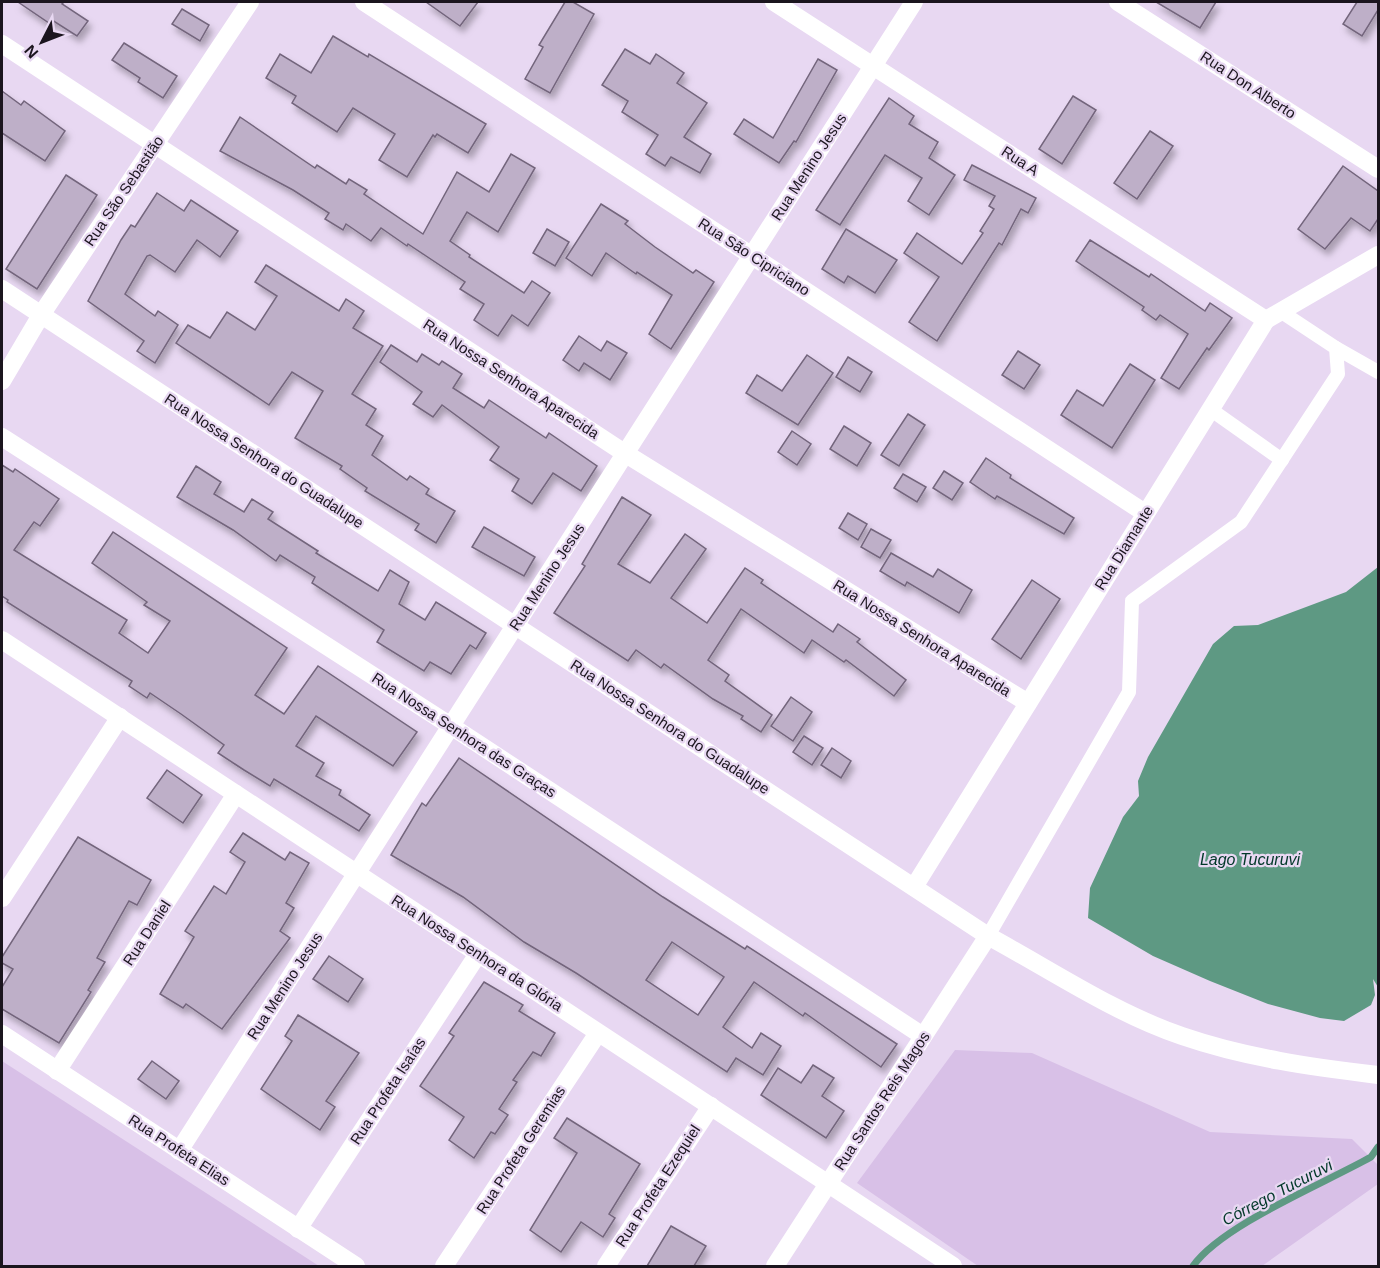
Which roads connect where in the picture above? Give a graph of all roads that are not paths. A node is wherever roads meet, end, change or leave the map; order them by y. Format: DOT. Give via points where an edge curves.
graph roads {
  1 [pos="250,2"];
  2 [pos="364,2"];
  3 [pos="774,2"];
  4 [pos="914,2"];
  5 [pos="1118,2"];
  6 [pos="2,44"];
  7 [pos="874,66"];
  8 [pos="155,145"];
  9 [pos="1378,170"];
  10 [pos="1378,255"];
  11 [pos="753,256"];
  12 [pos="2,289"];
  13 [pos="41,315"];
  14 [pos="1273,316"];
  15 [pos="1336,348"];
  16 [pos="1378,372"];
  17 [pos="2,381"];
  18 [pos="1210,409"];
  19 [pos="2,437"];
  20 [pos="626,454"];
  21 [pos="1282,460"];
  22 [pos="1145,513"];
  23 [pos="516,626"];
  24 [pos="2,642"];
  25 [pos="1028,703"];
  26 [pos="120,717"];
  27 [pos="451,726"];
  28 [pos="236,794"];
  29 [pos="357,874"];
  30 [pos="914,887"];
  31 [pos="2,898"];
  32 [pos="988,936"];
  33 [pos="478,954"];
  34 [pos="598,1033"];
  35 [pos="2,1034"];
  36 [pos="923,1036"];
  37 [pos="57,1071"];
  38 [pos="1378,1075"];
  39 [pos="711,1106"];
  40 [pos="179,1151"];
  41 [pos="828,1184"];
  42 [pos="298,1229"];
  43 [pos="356,1266"];
  44 [pos="444,1266"];
  45 [pos="606,1266"];
  46 [pos="775,1266"];
  47 [pos="951,1266"];
  1 -- 8 [label="street, Rua São Sebastião"];
  2 -- 11 [label="street, Rua São Cipriciano"];
  3 -- 7 [label="street, Rua A"];
  4 -- 7 [label="street, Rua Menino Jesus"];
  5 -- 9 [label="street, Rua Don Alberto"];
  6 -- 8 [label="street, Rua Nossa Senhora Aparecida"];
  7 -- 11 [label="street, Rua Menino Jesus"];
  7 -- 14 [label="street, Rua A"];
  8 -- 13 [label="street, Rua São Sebastião"];
  8 -- 20 [label="street, Rua Nossa Senhora Aparecida"];
  10 -- 14 [label="street, Rua Diamante"];
  11 -- 20 [label="street, Rua Menino Jesus"];
  11 -- 22 [label="street, Rua São Cipriciano"];
  12 -- 13 [label="street, Rua Nossa Senhora do Guadalupe"];
  13 -- 17 [label="street, Rua São Sebastião"];
  13 -- 23 [label="street, Rua Nossa Senhora do Guadalupe"];
  14 -- 15 [label="street"];
  14 -- 18 [label="street, Rua Diamante"];
  15 -- 16 [label="street"];
  15 -- 21 [label="street" via="1338,374"];
  18 -- 21 [label="street"];
  18 -- 22 [label="street, Rua Diamante"];
  19 -- 27 [label="street, Rua Nossa Senhora das Graças"];
  20 -- 23 [label="street, Rua Menino Jesus"];
  20 -- 25 [label="street, Rua Nossa Senhora Aparecida"];
  21 -- 32 [label="street" via="1241,522 1132,601 1129,692"];
  22 -- 25 [label="street, Rua Diamante"];
  23 -- 27 [label="street, Rua Menino Jesus"];
  23 -- 30 [label="street, Rua Nossa Senhora do Guadalupe"];
  24 -- 26 [label="street, Rua Nossa Senhora da Glória"];
  25 -- 30 [label="street, Rua Diamante"];
  26 -- 28 [label="street, Rua Nossa Senhora da Glória"];
  26 -- 31 [label="street"];
  27 -- 29 [label="street, Rua Menino Jesus"];
  27 -- 36 [label="street, Rua Nossa Senhora das Graças"];
  28 -- 29 [label="street, Rua Nossa Senhora da Glória"];
  28 -- 37 [label="street, Rua Daniel"];
  29 -- 33 [label="street, Rua Nossa Senhora da Glória"];
  29 -- 40 [label="street, Rua Menino Jesus"];
  30 -- 32 [label="street, Rua Nossa Senhora do Guadalupe"];
  32 -- 36 [label="street, Rua Santos Reis Magos"];
  32 -- 38 [label="street, Rua Nossa Senhora do Guadalupe" via="1137,1017 1181,1036 1267,1059"];
  33 -- 34 [label="street, Rua Nossa Senhora da Glória"];
  33 -- 42 [label="street, Rua Profeta Isaías"];
  34 -- 39 [label="street, Rua Nossa Senhora da Glória"];
  34 -- 44 [label="street, Rua Profeta Geremias"];
  35 -- 37 [label="street, Rua Profeta Elias"];
  36 -- 41 [label="street, Rua Santos Reis Magos"];
  37 -- 40 [label="street, Rua Profeta Elias"];
  39 -- 41 [label="street, Rua Nossa Senhora da Glória"];
  39 -- 45 [label="street, Rua Profeta Ezequiel"];
  40 -- 42 [label="street, Rua Profeta Elias"];
  41 -- 46 [label="street, Rua Santos Reis Magos"];
  41 -- 47 [label="street, Rua Nossa Senhora da Glória"];
  42 -- 43 [label="street, Rua Profeta Elias"];
}
